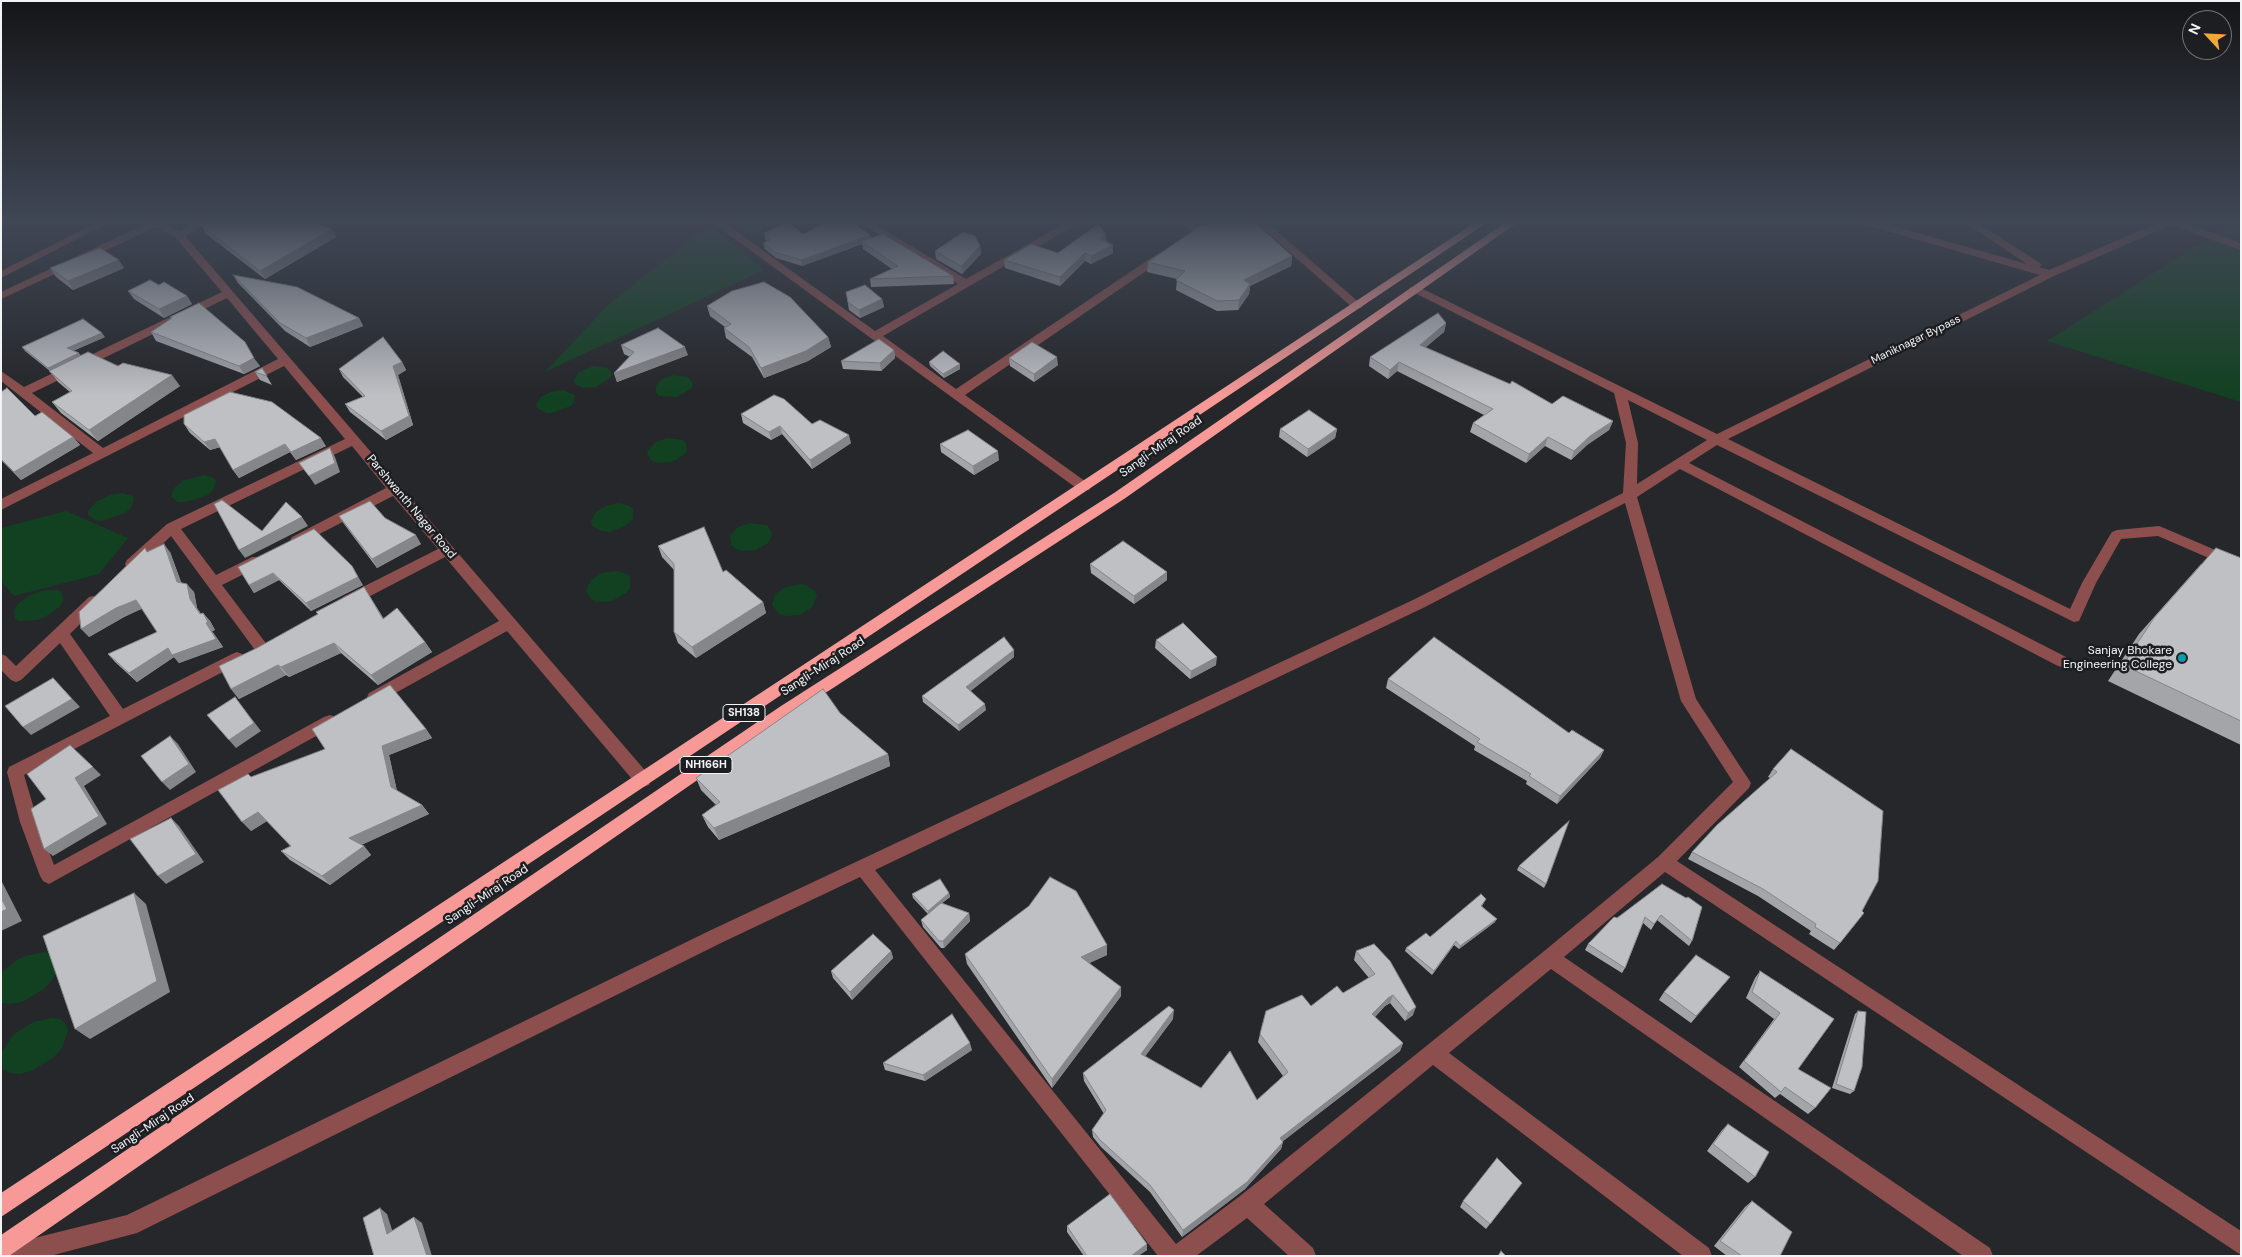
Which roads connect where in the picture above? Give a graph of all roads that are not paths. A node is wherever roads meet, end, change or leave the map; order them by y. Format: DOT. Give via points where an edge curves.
graph roads {
  1 [pos="38,279"];
  2 [pos="217,279"];
  3 [pos="795,279"];
  4 [pos="957,279"];
  5 [pos="975,279"];
  6 [pos="1128,279"];
  7 [pos="1326,279"];
  8 [pos="1398,279"];
  9 [pos="1430,279"];
  10 [pos="2041,279"];
  11 [pos="966,284"];
  12 [pos="1415,289"];
  13 [pos="229,293"];
  14 [pos="1,296"];
  15 [pos="1357,306"];
  16 [pos="875,336"];
  17 [pos="286,360"];
  18 [pos="1,375"];
  19 [pos="23,392"];
  20 [pos="1620,392"];
  21 [pos="956,394"];
  22 [pos="354,440"];
  23 [pos="1716,440"];
  24 [pos="102,453"];
  25 [pos="1680,464"];
  26 [pos="1084,487"];
  27 [pos="395,489"];
  28 [pos="1630,495"];
  29 [pos="1,504"];
  30 [pos="172,527"];
  31 [pos="283,547"];
  32 [pos="447,550"];
  33 [pos="265,556"];
  34 [pos="2241,567"];
  35 [pos="124,573"];
  36 [pos="214,583"];
  37 [pos="103,593"];
  38 [pos="332,609"];
  39 [pos="509,623"];
  40 [pos="61,633"];
  41 [pos="278,637"];
  42 [pos="260,646"];
  43 [pos="1,660"];
  44 [pos="2061,661"];
  45 [pos="362,704"];
  46 [pos="344,714"];
  47 [pos="120,718"];
  48 [pos="642,780"];
  49 [pos="1664,862"];
  50 [pos="863,868"];
  51 [pos="1550,958"];
  52 [pos="1433,1053"];
  53 [pos="1248,1204"];
  54 [pos="1,1206"];
  55 [pos="2241,1244"];
  56 [pos="1,1248"];
  57 [pos="6,1256"];
  58 [pos="1172,1256"];
  59 [pos="1178,1256"];
  60 [pos="1305,1256"];
  61 [pos="1701,1256"];
  62 [pos="1982,1256"];
  1 -- 14 [label="street"];
  2 -- 13 [label="street, Parshwanth Nagar Road"];
  3 -- 16 [label="street"];
  4 -- 11 [label="street"];
  5 -- 11 [label="street"];
  6 -- 21 [label="street"];
  7 -- 15 [label="street"];
  8 -- 15 [label="highway, Sangli-Miraj Road / SH138"];
  9 -- 12 [label="highway, Sangli-Miraj Road"];
  10 -- 23 [label="street, Maniknagar Bypass"];
  11 -- 16 [label="street"];
  12 -- 20 [label="street"];
  12 -- 56 [label="highway, Sangli-Miraj Road / NH166H" via="1120,496 787,710"];
  13 -- 17 [label="street, Parshwanth Nagar Road"];
  13 -- 19 [label="street"];
  15 -- 26 [label="highway, Sangli-Miraj Road / SH138"];
  16 -- 21 [label="street"];
  17 -- 22 [label="street, Parshwanth Nagar Road"];
  17 -- 24 [label="street"];
  18 -- 19 [label="street"];
  19 -- 24 [label="street"];
  20 -- 23 [label="street"];
  20 -- 28 [label="street" via="1632,443"];
  21 -- 26 [label="street"];
  22 -- 27 [label="street, Parshwanth Nagar Road"];
  22 -- 30 [label="street"];
  23 -- 25 [label="street, Maniknagar Bypass"];
  23 -- 34 [label="street" via="2074,617 2088,583 2117,535 2159,531"];
  24 -- 29 [label="street"];
  25 -- 28 [label="street"];
  25 -- 44 [label="street"];
  26 -- 48 [label="highway, Sangli-Miraj Road / SH138"];
  27 -- 31 [label="street"];
  27 -- 32 [label="street, Parshwanth Nagar Road"];
  28 -- 49 [label="street" via="1689,701 1743,784"];
  28 -- 50 [label="street" via="1420,603"];
  30 -- 35 [label="street"];
  30 -- 36 [label="street"];
  32 -- 38 [label="street"];
  32 -- 39 [label="street, Parshwanth Nagar Road"];
  33 -- 36 [label="street"];
  36 -- 42 [label="street"];
  37 -- 40 [label="street"];
  39 -- 45 [label="street"];
  39 -- 48 [label="street, Parshwanth Nagar Road"];
  40 -- 43 [label="street" via="16,676"];
  40 -- 47 [label="street"];
  41 -- 42 [label="street"];
  42 -- 47 [label="street"];
  46 -- 47 [label="street" via="50,876 28,822 15,772"];
  48 -- 54 [label="highway, Sangli-Miraj Road / SH138"];
  49 -- 51 [label="street"];
  49 -- 55 [label="street"];
  50 -- 57 [label="street" via="715,937 129,1224"];
  50 -- 58 [label="street"];
  51 -- 52 [label="street"];
  51 -- 62 [label="street"];
  52 -- 53 [label="street"];
  52 -- 61 [label="street"];
  53 -- 59 [label="street"];
  53 -- 60 [label="street"];
}
